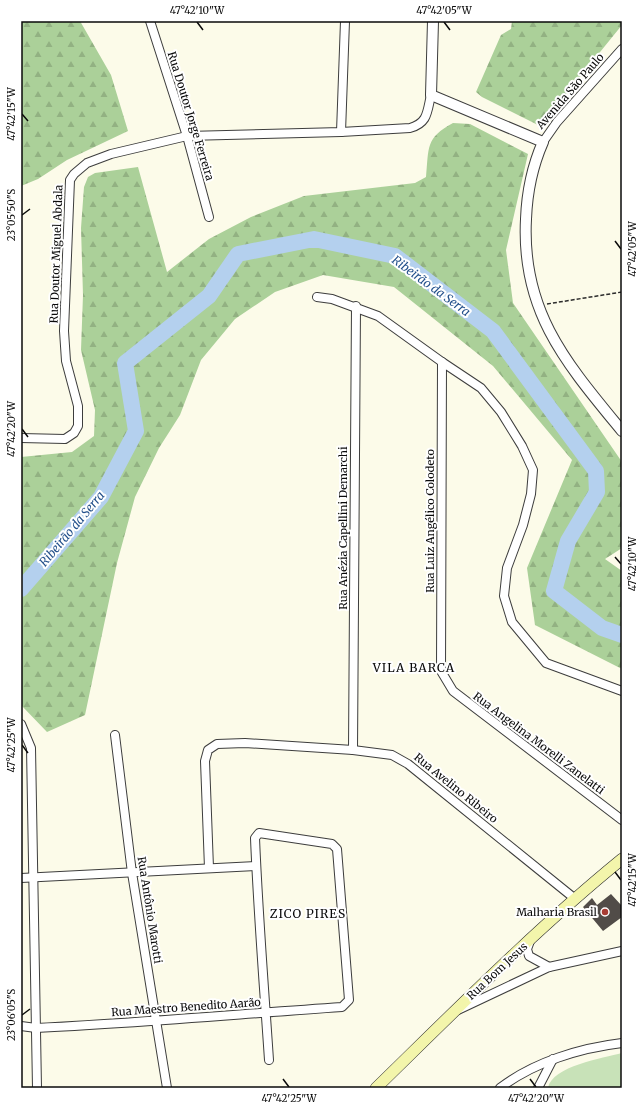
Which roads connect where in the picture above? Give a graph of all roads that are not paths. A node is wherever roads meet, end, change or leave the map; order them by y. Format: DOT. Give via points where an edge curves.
graph roads {
  1 [pos="150,21"];
  2 [pos="345,21"];
  3 [pos="433,21"];
  4 [pos="622,49"];
  5 [pos="431,95"];
  6 [pos="341,132"];
  7 [pos="187,136"];
  8 [pos="543,142"];
  9 [pos="209,218"];
  10 [pos="317,297"];
  11 [pos="356,306"];
  12 [pos="442,362"];
  13 [pos="622,432"];
  14 [pos="21,438"];
  15 [pos="445,680"];
  16 [pos="622,691"];
  17 [pos="21,724"];
  18 [pos="115,735"];
  19 [pos="25,739"];
  20 [pos="353,750"];
  21 [pos="622,820"];
  22 [pos="622,859"];
  23 [pos="256,866"];
  24 [pos="209,868"];
  25 [pos="132,873"];
  26 [pos="21,878"];
  27 [pos="32,878"];
  28 [pos="574,898"];
  29 [pos="530,941"];
  30 [pos="622,951"];
  31 [pos="549,967"];
  32 [pos="266,1012"];
  33 [pos="451,1014"];
  34 [pos="157,1022"];
  35 [pos="21,1026"];
  36 [pos="36,1028"];
  37 [pos="622,1043"];
  38 [pos="553,1059"];
  39 [pos="269,1060"];
  40 [pos="37,1088"];
  41 [pos="167,1088"];
  42 [pos="376,1088"];
  43 [pos="500,1088"];
  44 [pos="538,1088"];
  1 -- 7 [label="street, Rua Doutor Jorge Ferreira"];
  2 -- 6 [label="street"];
  3 -- 5 [label="street"];
  4 -- 8 [label="street, Avenida São Paulo" via="557,122"];
  5 -- 6 [label="street, Rua Doutor Miguel Abdala" via="425,120 419,125 410,128"];
  5 -- 8 [label="street"];
  6 -- 7 [label="street, Rua Doutor Miguel Abdala"];
  7 -- 9 [label="street, Rua Doutor Jorge Ferreira"];
  7 -- 14 [label="street, Rua Doutor Miguel Abdala" via="111,154 87,163 70,180 64,331 66,361 78,406 78,426 74,433 65,439"];
  8 -- 13 [label="street, Avenida São Paulo" via="530,184 525,231 528,272 537,305 551,335 581,381"];
  10 -- 11 [label="street"];
  11 -- 12 [label="street" via="378,316"];
  11 -- 20 [label="street, Rua Anézia Capellini Demarchi"];
  12 -- 15 [label="street, Rua Luiz Angélico Colodeto" via="440,655 441,671"];
  12 -- 16 [label="street" via="481,388 501,412 533,470 531,494 523,525 507,568 504,596 512,622 546,663"];
  15 -- 21 [label="street, Rua Angelina Morelli Zanelatti" via="453,691"];
  17 -- 19 [label="street"];
  18 -- 25 [label="street, Rua Antônio Marotti"];
  19 -- 27 [label="street" via="31,748"];
  20 -- 24 [label="street, Rua Avelino Ribeiro" via="245,743 216,744 208,750 205,761"];
  20 -- 28 [label="street, Rua Avelino Ribeiro" via="392,755 408,764"];
  22 -- 28 [label="main road, Rua Bom Jesus"];
  23 -- 24 [label="street"];
  23 -- 32 [label="street"];
  23 -- 32 [label="street, Rua Maestro Benedito Aarão" via="255,838 259,833 332,844 336,850 349,1000 342,1006"];
  24 -- 25 [label="street"];
  25 -- 27 [label="street"];
  25 -- 34 [label="street, Rua Antônio Marotti"];
  26 -- 27 [label="street"];
  27 -- 36 [label="street"];
  28 -- 29 [label="main road, Rua Bom Jesus"];
  29 -- 31 [label="street" via="527,949 529,956"];
  29 -- 33 [label="main road, Rua Bom Jesus"];
  30 -- 31 [label="street"];
  31 -- 33 [label="street"];
  32 -- 34 [label="street, Rua Maestro Benedito Aarão"];
  32 -- 39 [label="street"];
  33 -- 42 [label="main road, Rua Bom Jesus"];
  34 -- 36 [label="street, Rua Maestro Benedito Aarão"];
  34 -- 41 [label="street, Rua Antônio Marotti"];
  35 -- 36 [label="street, Rua Maestro Benedito Aarão"];
  36 -- 40 [label="street"];
  37 -- 38 [label="street" via="608,1044"];
  38 -- 43 [label="street" via="518,1074"];
  38 -- 44 [label="street"];
}
